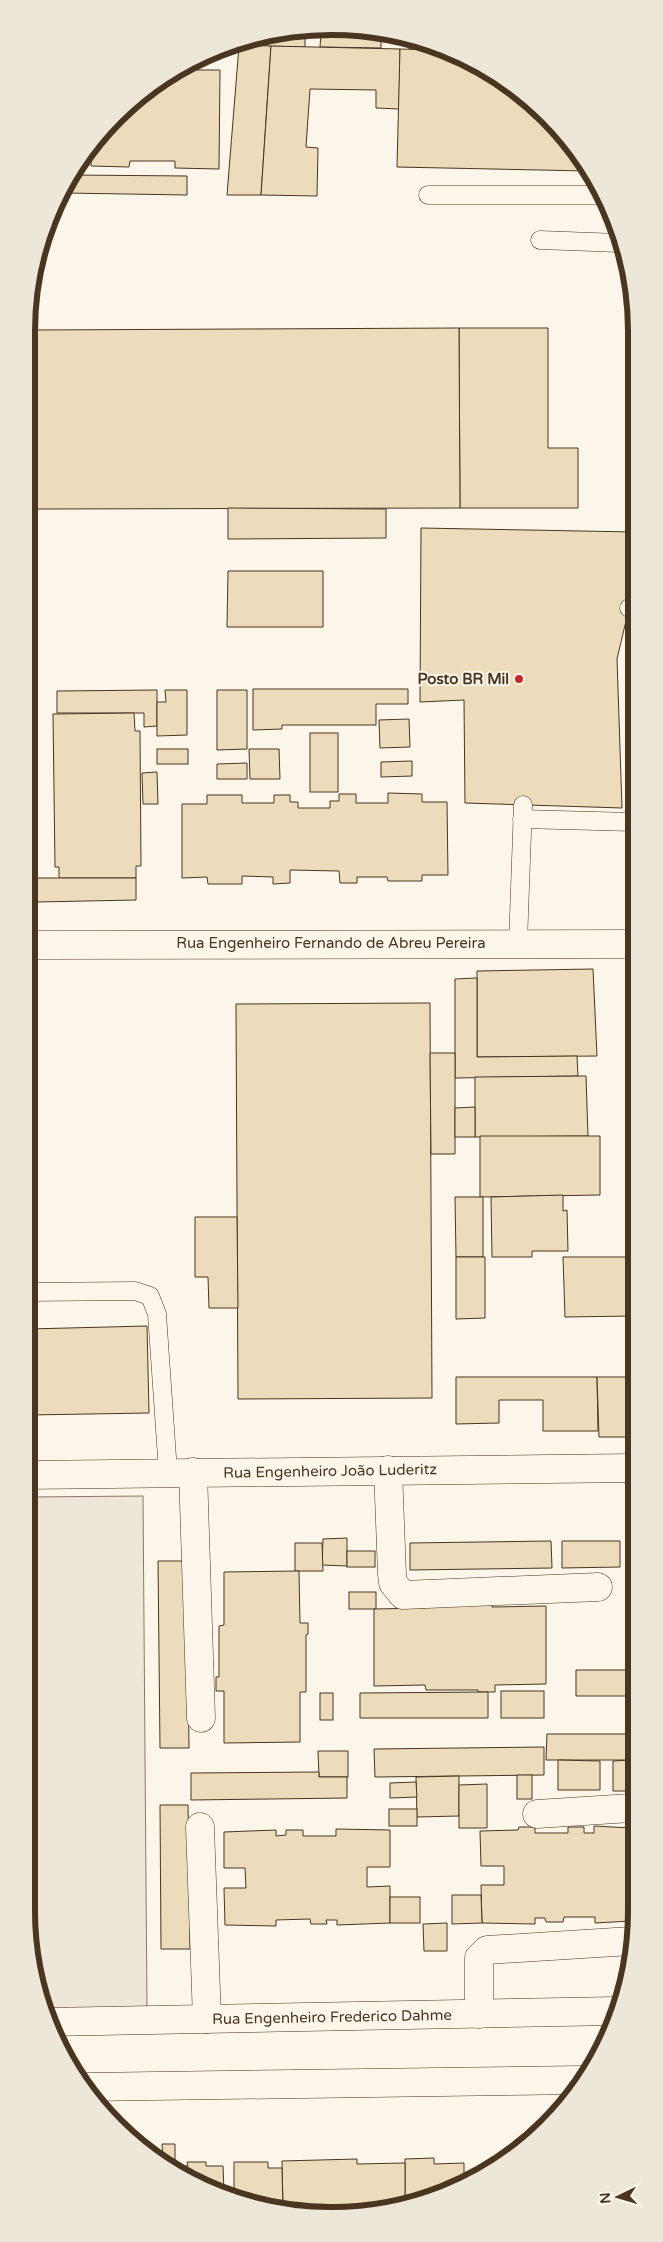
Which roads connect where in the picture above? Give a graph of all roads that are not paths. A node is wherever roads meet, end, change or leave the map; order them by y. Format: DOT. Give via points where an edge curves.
graph roads {
  1 [pos="428,195"];
  2 [pos="594,195"];
  3 [pos="540,240"];
  4 [pos="614,243"];
  5 [pos="628,822"];
  6 [pos="518,943"];
  7 [pos="628,944"];
  8 [pos="35,945"];
  9 [pos="35,1292"];
  10 [pos="628,1468"];
  11 [pos="388,1470"];
  12 [pos="181,1472"];
  13 [pos="35,1475"];
  14 [pos="598,1587"];
  15 [pos="202,1718"];
  16 [pos="628,1808"];
  17 [pos="537,1814"];
  18 [pos="200,1827"];
  19 [pos="626,1941"];
  20 [pos="610,2011"];
  21 [pos="479,2014"];
  22 [pos="207,2019"];
  23 [pos="57,2022"];
  24 [pos="574,2080"];
  25 [pos="93,2087"];
  1 -- 2 [label="lane"];
  3 -- 4 [label="lane"];
  5 -- 6 [label="lane" via="522,812"];
  6 -- 7 [label="street, Rua Engenheiro Fernando de Abreu Pereira"];
  6 -- 8 [label="street, Rua Engenheiro Fernando de Abreu Pereira"];
  9 -- 12 [label="lane" via="135,1291 150,1296 157,1314"];
  10 -- 11 [label="street, Rua Engenheiro João Luderitz"];
  11 -- 12 [label="street, Rua Engenheiro João Luderitz"];
  11 -- 14 [label="street" via="392,1574 394,1583 403,1594"];
  12 -- 13 [label="street, Rua Engenheiro João Luderitz"];
  12 -- 15 [label="street"];
  16 -- 17 [label="street"];
  18 -- 22 [label="street"];
  19 -- 21 [label="street" via="487,1950 479,1958"];
  20 -- 21 [label="street, Rua Engenheiro Frederico Dahme"];
  21 -- 22 [label="street, Rua Engenheiro Frederico Dahme"];
  22 -- 23 [label="street, Rua Engenheiro Frederico Dahme"];
  24 -- 25 [label="street"];
}
